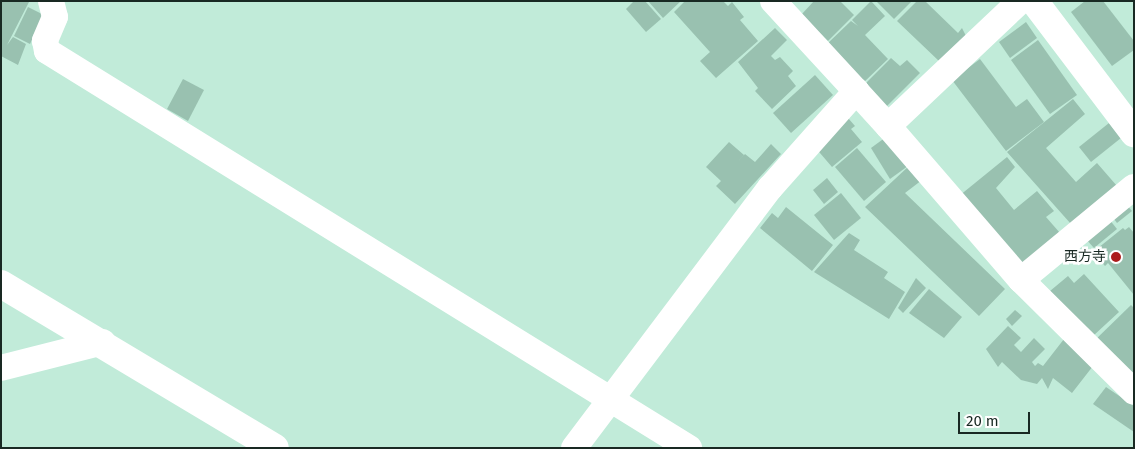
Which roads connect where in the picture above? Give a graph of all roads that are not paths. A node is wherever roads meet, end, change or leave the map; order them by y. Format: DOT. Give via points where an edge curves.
graph roads {
  1 [pos="51,1"];
  2 [pos="773,1"];
  3 [pos="1020,1"];
  4 [pos="1034,1"];
  5 [pos="856,92"];
  6 [pos="888,126"];
  7 [pos="1134,133"];
  8 [pos="1134,187"];
  9 [pos="1021,280"];
  10 [pos="1,284"];
  11 [pos="103,342"];
  12 [pos="1,368"];
  13 [pos="1134,392"];
  14 [pos="611,398"];
  15 [pos="275,448"];
  16 [pos="574,448"];
  17 [pos="689,448"];
  1 -- 14 [label="street" via="55,17 45,41 47,51"];
  2 -- 5 [label="street"];
  3 -- 6 [label="street"];
  4 -- 7 [label="street"];
  5 -- 6 [label="street"];
  5 -- 14 [label="street" via="770,188"];
  6 -- 9 [label="street"];
  8 -- 9 [label="street"];
  9 -- 13 [label="street"];
  10 -- 11 [label="street"];
  11 -- 12 [label="street"];
  11 -- 15 [label="street"];
  14 -- 16 [label="street"];
  14 -- 17 [label="street"];
}
